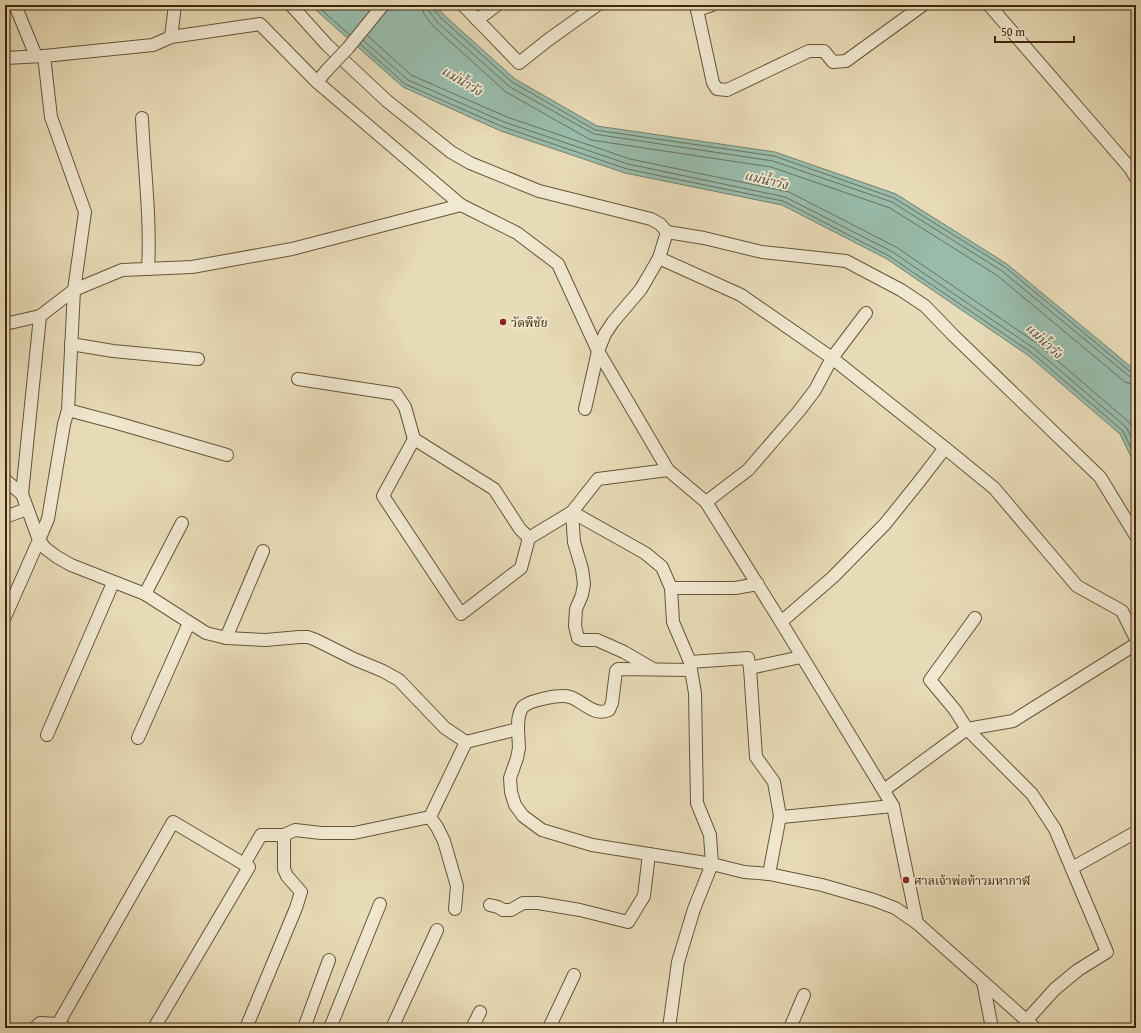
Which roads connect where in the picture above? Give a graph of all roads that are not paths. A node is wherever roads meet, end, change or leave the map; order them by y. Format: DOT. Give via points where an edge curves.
graph roads {
  1 [pos="16,5"];
  2 [pos="175,5"];
  3 [pos="292,5"];
  4 [pos="383,5"];
  5 [pos="462,5"];
  6 [pos="497,5"];
  7 [pos="597,5"];
  8 [pos="712,5"];
  9 [pos="923,5"];
  10 [pos="989,5"];
  11 [pos="697,8"];
  12 [pos="477,20"];
  13 [pos="171,37"];
  14 [pos="40,56"];
  15 [pos="5,58"];
  16 [pos="317,82"];
  17 [pos="142,118"];
  18 [pos="1136,178"];
  19 [pos="461,205"];
  20 [pos="667,232"];
  21 [pos="659,258"];
  22 [pos="148,269"];
  23 [pos="74,290"];
  24 [pos="866,313"];
  25 [pos="40,316"];
  26 [pos="5,324"];
  27 [pos="71,344"];
  28 [pos="598,351"];
  29 [pos="832,358"];
  30 [pos="198,359"];
  31 [pos="298,379"];
  32 [pos="585,409"];
  33 [pos="68,410"];
  34 [pos="414,439"];
  35 [pos="945,448"];
  36 [pos="227,455"];
  37 [pos="668,470"];
  38 [pos="5,480"];
  39 [pos="22,494"];
  40 [pos="706,502"];
  41 [pos="27,509"];
  42 [pos="572,512"];
  43 [pos="5,517"];
  44 [pos="182,523"];
  45 [pos="1136,536"];
  46 [pos="529,538"];
  47 [pos="39,540"];
  48 [pos="263,551"];
  49 [pos="113,582"];
  50 [pos="758,584"];
  51 [pos="671,588"];
  52 [pos="145,594"];
  53 [pos="5,617"];
  54 [pos="976,618"];
  55 [pos="781,622"];
  56 [pos="189,623"];
  57 [pos="226,638"];
  58 [pos="1136,640"];
  59 [pos="1136,644"];
  60 [pos="801,657"];
  61 [pos="690,666"];
  62 [pos="750,668"];
  63 [pos="653,669"];
  64 [pos="518,729"];
  65 [pos="967,729"];
  66 [pos="47,735"];
  67 [pos="138,738"];
  68 [pos="466,742"];
  69 [pos="884,790"];
  70 [pos="893,806"];
  71 [pos="780,816"];
  72 [pos="430,818"];
  73 [pos="1136,832"];
  74 [pos="284,835"];
  75 [pos="649,854"];
  76 [pos="244,864"];
  77 [pos="712,864"];
  78 [pos="1072,868"];
  79 [pos="769,874"];
  80 [pos="380,904"];
  81 [pos="490,905"];
  82 [pos="456,909"];
  83 [pos="917,923"];
  84 [pos="437,930"];
  85 [pos="329,960"];
  86 [pos="574,975"];
  87 [pos="983,982"];
  88 [pos="804,995"];
  89 [pos="480,1012"];
  90 [pos="1030,1024"];
  91 [pos="62,1026"];
  92 [pos="35,1028"];
  93 [pos="154,1028"];
  94 [pos="246,1028"];
  95 [pos="304,1028"];
  96 [pos="330,1028"];
  97 [pos="392,1028"];
  98 [pos="472,1028"];
  99 [pos="549,1028"];
  100 [pos="669,1028"];
  101 [pos="790,1028"];
  102 [pos="992,1028"];
  1 -- 14 [label="street"];
  2 -- 13 [label="street"];
  3 -- 20 [label="street" via="326,45 387,101 451,152 470,163 538,191 651,219"];
  4 -- 16 [label="street, bridge"];
  5 -- 12 [label="street"];
  6 -- 12 [label="street"];
  7 -- 12 [label="street" via="519,63"];
  8 -- 11 [label="street"];
  9 -- 11 [label="street" via="846,61 833,62 824,51 809,51 727,90 717,89 712,83"];
  10 -- 18 [label="street"];
  13 -- 14 [label="street" via="153,45"];
  13 -- 16 [label="street" via="260,24"];
  14 -- 15 [label="street"];
  14 -- 23 [label="street" via="51,117 85,212"];
  16 -- 19 [label="street"];
  17 -- 22 [label="street" via="149,223"];
  19 -- 22 [label="street" via="292,249 192,267"];
  19 -- 28 [label="street" via="517,233 558,264"];
  20 -- 21 [label="street"];
  20 -- 45 [label="street" via="762,252 846,261 901,290 925,306 1100,477"];
  21 -- 28 [label="street" via="641,289 608,328"];
  21 -- 29 [label="street" via="740,295"];
  22 -- 23 [label="street" via="122,270"];
  23 -- 25 [label="street"];
  23 -- 27 [label="street"];
  24 -- 29 [label="street"];
  25 -- 26 [label="street"];
  25 -- 39 [label="street"];
  27 -- 30 [label="street" via="113,351"];
  27 -- 33 [label="street"];
  28 -- 32 [label="street"];
  28 -- 37 [label="street"];
  29 -- 35 [label="street"];
  29 -- 40 [label="street" via="816,390 748,470"];
  31 -- 34 [label="street" via="396,394 405,408"];
  33 -- 36 [label="street"];
  33 -- 47 [label="street" via="48,519"];
  34 -- 46 [label="street" via="494,489 520,529"];
  34 -- 46 [label="street" via="383,496 461,614 521,568"];
  35 -- 55 [label="street" via="885,524 834,577"];
  35 -- 58 [label="street" via="994,488 1076,586 1122,610"];
  37 -- 40 [label="street"];
  37 -- 42 [label="street" via="598,479"];
  38 -- 39 [label="street"];
  39 -- 41 [label="street"];
  40 -- 50 [label="street"];
  41 -- 43 [label="street"];
  41 -- 47 [label="street"];
  42 -- 46 [label="street"];
  42 -- 51 [label="street" via="645,553 662,567"];
  42 -- 63 [label="street" via="574,542 584,584 576,609 575,626 578,638 597,640"];
  44 -- 52 [label="street"];
  47 -- 49 [label="street" via="45,548 71,565"];
  47 -- 53 [label="street"];
  48 -- 57 [label="street"];
  49 -- 52 [label="street"];
  49 -- 66 [label="street"];
  50 -- 51 [label="street" via="723,589"];
  50 -- 55 [label="street"];
  51 -- 61 [label="street" via="673,622"];
  52 -- 56 [label="street"];
  54 -- 65 [label="street" via="930,680"];
  55 -- 60 [label="street"];
  56 -- 57 [label="street" via="206,633"];
  56 -- 67 [label="street"];
  57 -- 68 [label="street" via="266,640 299,637 316,640 399,680 445,728"];
  59 -- 65 [label="street" via="1013,721"];
  60 -- 62 [label="street"];
  60 -- 69 [label="street"];
  61 -- 62 [label="street" via="748,658"];
  61 -- 63 [label="street"];
  61 -- 77 [label="street" via="695,693 697,803 710,835"];
  62 -- 71 [label="street" via="756,757 774,782"];
  63 -- 64 [label="street" via="616,670 609,710 602,712 591,709 565,696 544,699 522,708"];
  64 -- 68 [label="street"];
  64 -- 75 [label="street" via="519,748 510,778 515,804 523,816 542,830 592,845"];
  65 -- 69 [label="street"];
  65 -- 78 [label="street" via="1032,794 1055,829"];
  68 -- 72 [label="street"];
  69 -- 70 [label="street"];
  70 -- 71 [label="street"];
  70 -- 83 [label="street"];
  71 -- 79 [label="street"];
  72 -- 74 [label="street" via="354,833 295,830"];
  72 -- 82 [label="street" via="444,841 456,886"];
  73 -- 78 [label="street"];
  74 -- 76 [label="street" via="261,835"];
  74 -- 94 [label="street" via="284,870 286,876 301,892"];
  75 -- 77 [label="street"];
  75 -- 81 [label="street" via="644,896 628,922 538,903 523,903 511,910"];
  76 -- 91 [label="street" via="173,822"];
  76 -- 93 [label="street" via="249,867"];
  77 -- 79 [label="street" via="744,872"];
  77 -- 100 [label="street" via="678,962"];
  78 -- 90 [label="street" via="1107,952 1078,970 1055,989"];
  79 -- 83 [label="street" via="822,885 874,900 895,908"];
  80 -- 96 [label="street"];
  83 -- 87 [label="street"];
  84 -- 97 [label="street"];
  85 -- 95 [label="street"];
  86 -- 99 [label="street"];
  87 -- 90 [label="street"];
  87 -- 102 [label="street"];
  88 -- 101 [label="street"];
  89 -- 98 [label="street"];
  91 -- 92 [label="street" via="40,1023"];
}
